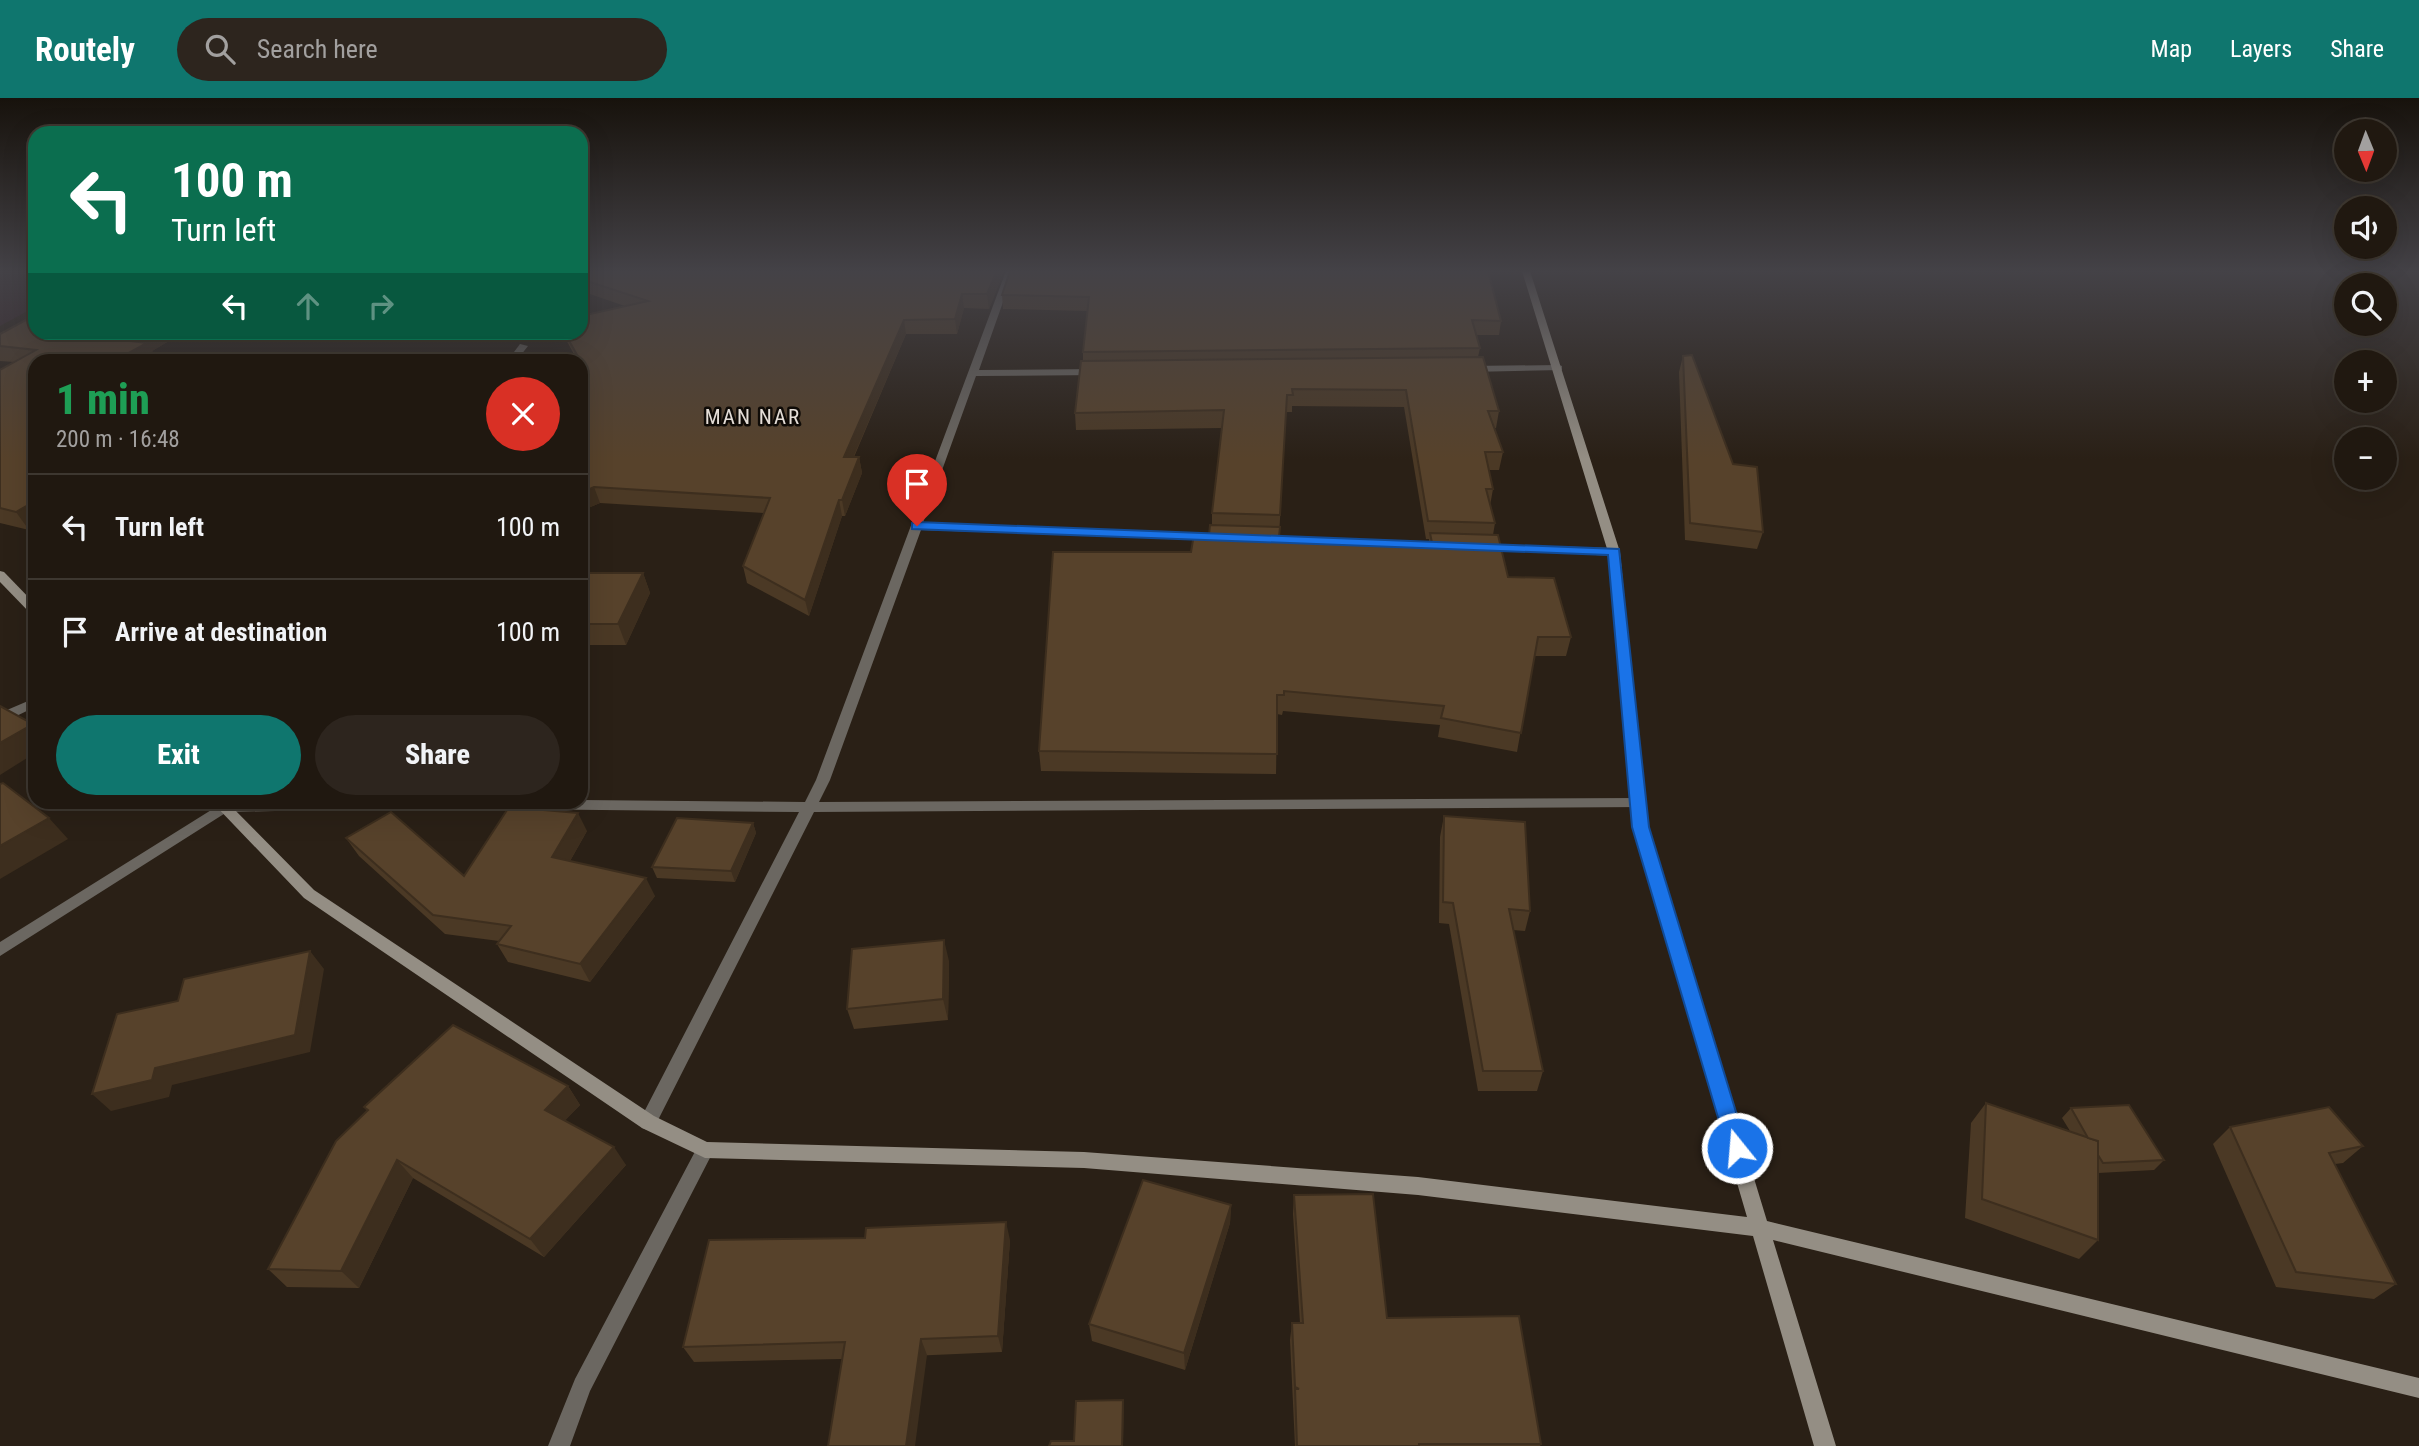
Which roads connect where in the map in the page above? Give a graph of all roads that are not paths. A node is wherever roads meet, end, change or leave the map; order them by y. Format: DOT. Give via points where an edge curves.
graph roads {
  1 [pos="986,334"];
  2 [pos="1547,334"];
  3 [pos="523,346"];
  4 [pos="517,354"];
  5 [pos="1559,368"];
  6 [pos="1463,369"];
  7 [pos="1108,372"];
  8 [pos="971,373"];
  9 [pos="917,526"];
  10 [pos="1224,537"];
  11 [pos="1475,547"];
  12 [pos="1614,552"];
  13 [pos="0,575"];
  14 [pos="28,604"];
  15 [pos="28,705"];
  16 [pos="0,719"];
  17 [pos="1640,803"];
  18 [pos="588,805"];
  19 [pos="807,807"];
  20 [pos="214,809"];
  21 [pos="227,809"];
  22 [pos="0,950"];
  23 [pos="648,1122"];
  24 [pos="705,1150"];
  25 [pos="1761,1228"];
  26 [pos="2419,1388"];
  27 [pos="559,1446"];
  28 [pos="1825,1446"];
  1 -- 8 [label="street"];
  2 -- 5 [label="street"];
  3 -- 4 [label="street"];
  5 -- 6 [label="street"];
  5 -- 12 [label="street"];
  7 -- 8 [label="street"];
  8 -- 9 [label="street"];
  9 -- 10 [label="street"];
  9 -- 19 [label="street" via="823,780"];
  11 -- 12 [label="street"];
  12 -- 17 [label="street"];
  13 -- 14 [label="street"];
  15 -- 16 [label="street"];
  17 -- 19 [label="street"];
  17 -- 25 [label="street" via="1640,827"];
  18 -- 19 [label="street"];
  19 -- 23 [label="street"];
  20 -- 22 [label="street"];
  21 -- 23 [label="street" via="309,894"];
  23 -- 24 [label="street"];
  24 -- 25 [label="street" via="1084,1160 1418,1186"];
  24 -- 27 [label="street" via="582,1386"];
  25 -- 26 [label="street"];
  25 -- 28 [label="street"];
}
